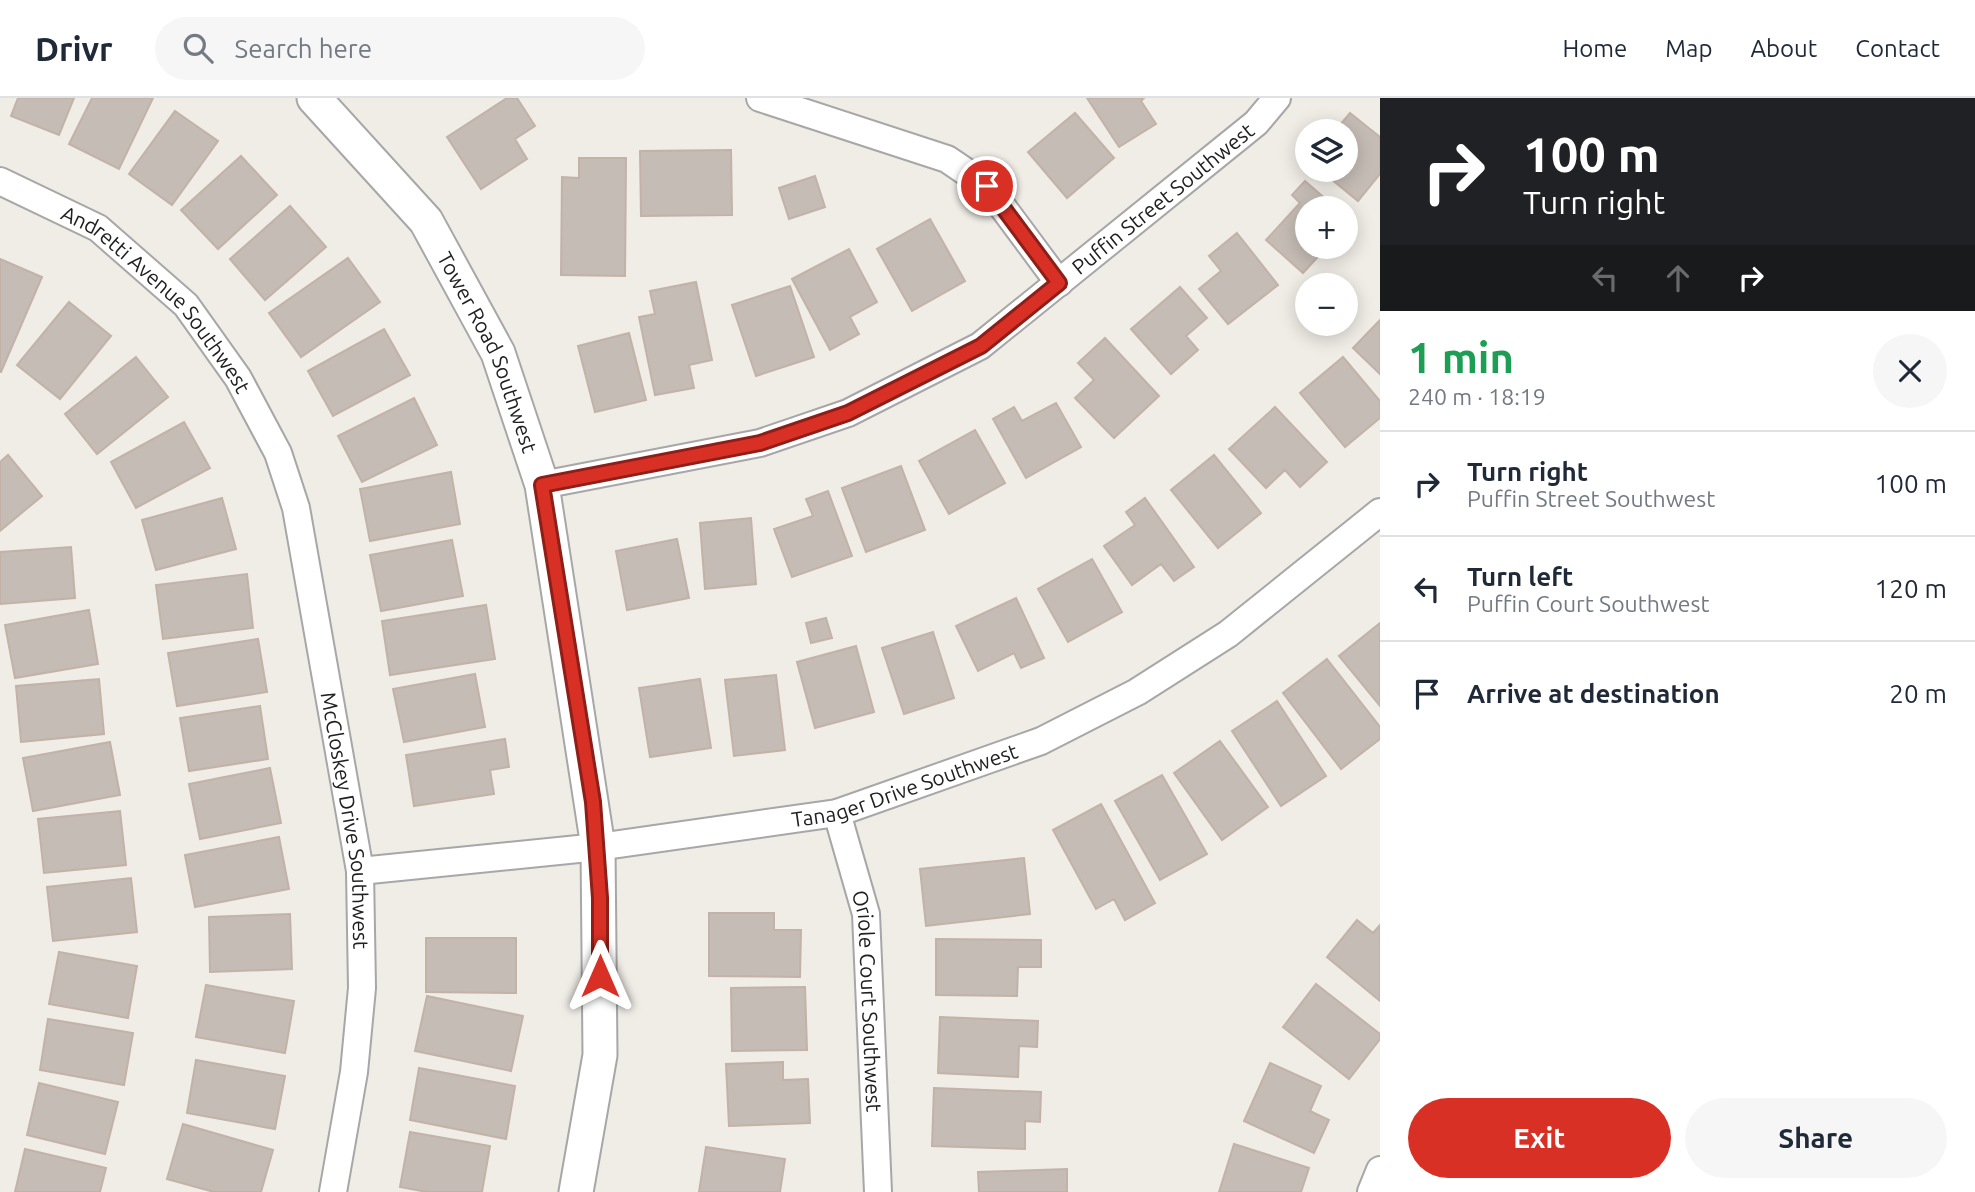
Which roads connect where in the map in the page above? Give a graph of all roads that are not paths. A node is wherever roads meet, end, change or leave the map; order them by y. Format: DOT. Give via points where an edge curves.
graph roads {
  1 [pos="314,98"];
  2 [pos="760,98"];
  3 [pos="1277,98"];
  4 [pos="0,181"];
  5 [pos="1059,283"];
  6 [pos="278,453"];
  7 [pos="542,485"];
  8 [pos="1380,512"];
  9 [pos="837,813"];
  10 [pos="598,847"];
  11 [pos="360,871"];
  12 [pos="1380,1170"];
  13 [pos="333,1192"];
  14 [pos="576,1192"];
  15 [pos="878,1192"];
  16 [pos="1371,1192"];
  1 -- 7 [label="street, Tower Road Southwest" via="426,221 498,353"];
  2 -- 5 [label="street" via="947,159 987,186"];
  3 -- 5 [label="street, Puffin Street Southwest" via="1256,122"];
  4 -- 6 [label="street, Andretti Avenue Southwest" via="99,228 186,305 238,378"];
  5 -- 7 [label="street, Puffin Street Southwest" via="981,346 848,413 760,443"];
  6 -- 11 [label="street, McCloskey Drive Southwest" via="296,508"];
  7 -- 10 [label="street, Tower Road Southwest"];
  8 -- 9 [label="street, Tanager Drive Southwest" via="1228,634 1137,692 1041,741"];
  9 -- 10 [label="street, Tanager Drive Southwest"];
  9 -- 15 [label="street, Oriole Court Southwest" via="866,914"];
  10 -- 11 [label="street, Tanager Drive Southwest"];
  10 -- 14 [label="street, Tower Road Southwest" via="600,1055"];
  11 -- 13 [label="street, McCloskey Drive Southwest" via="362,988 354,1072"];
  12 -- 16 [label="street"];
}
